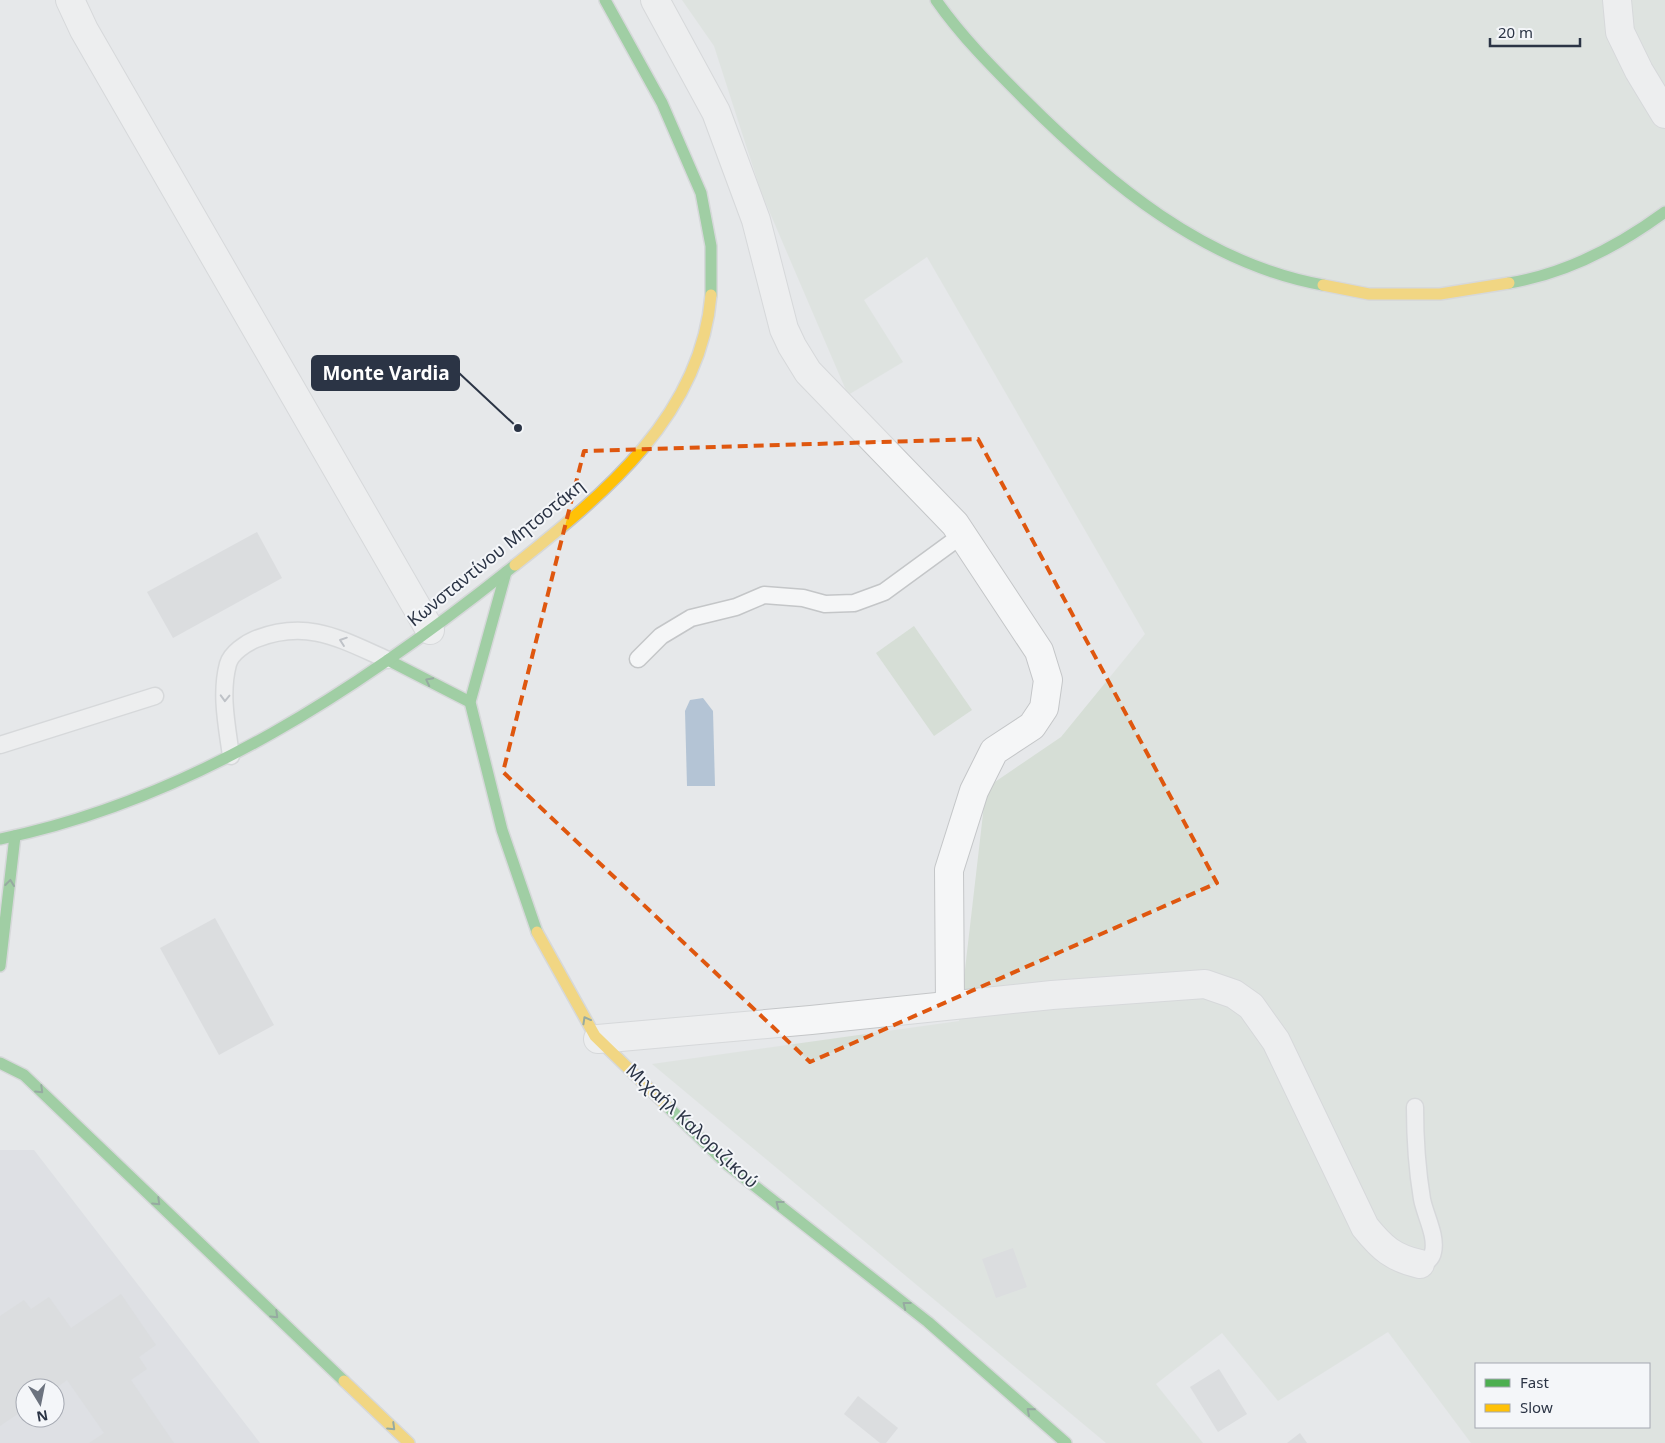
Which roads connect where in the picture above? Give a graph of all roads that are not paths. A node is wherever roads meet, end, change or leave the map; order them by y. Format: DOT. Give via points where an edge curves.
graph roads {
  1 [pos="70,0"];
  2 [pos="605,0"];
  3 [pos="655,0"];
  4 [pos="936,0"];
  5 [pos="1617,0"];
  6 [pos="1639,71"];
  7 [pos="1665,83"];
  8 [pos="1665,114"];
  9 [pos="1665,212"];
  10 [pos="962,535"];
  11 [pos="506,572"];
  12 [pos="430,630"];
  13 [pos="638,659"];
  14 [pos="388,660"];
  15 [pos="155,696"];
  16 [pos="470,702"];
  17 [pos="0,745"];
  18 [pos="232,756"];
  19 [pos="16,836"];
  20 [pos="0,839"];
  21 [pos="0,966"];
  22 [pos="950,1005"];
  23 [pos="598,1039"];
  24 [pos="0,1063"];
  25 [pos="1415,1107"];
  26 [pos="1420,1264"];
  27 [pos="409,1443"];
  28 [pos="1066,1443"];
  1 -- 12 [label="street" via="84,30"];
  2 -- 11 [label="main road, Κωνσταντίνου Μητσοτάκη" via="680,140 706,206 713,264 710,311 693,371 672,412 601,492"];
  3 -- 10 [label="street" via="716,112 756,220 784,329 792,346 808,372"];
  4 -- 9 [label="main road" via="1034,110 1144,207 1206,245 1253,266 1304,283 1376,294 1429,296 1488,289 1547,274 1596,255"];
  5 -- 6 [label="street" via="1620,32"];
  6 -- 7 [label="street"];
  6 -- 8 [label="street"];
  10 -- 13 [label="lane" via="884,592 854,603 825,604 803,598 764,595 691,618 661,636"];
  10 -- 22 [label="street" via="1039,651 1048,680 1044,708 1032,726 994,751 974,791 949,870"];
  11 -- 12 [label="main road, Κωνσταντίνου Μητσοτάκη"];
  11 -- 16 [label="main road, Μιχαήλ Καλοριζικού"];
  12 -- 14 [label="main road, Κωνσταντίνου Μητσοτάκη"];
  16 -- 14 [label="main road, one-way"];
  14 -- 18 [label="main road, Κωνσταντίνου Μητσοτάκη" via="348,688"];
  14 -- 18 [label="lane, one-way" via="306,629 273,632 246,643 229,662 224,699"];
  15 -- 17 [label="lane"];
  23 -- 16 [label="main road, Μιχαήλ Καλοριζικού, one-way" via="535,928 502,830"];
  18 -- 19 [label="main road, Κωνσταντίνου Μητσοτάκη" via="96,813"];
  19 -- 20 [label="main road, Κωνσταντίνου Μητσοτάκη"];
  21 -- 19 [label="main road, one-way"];
  22 -- 23 [label="street"];
  22 -- 26 [label="street" via="1205,984 1234,994 1251,1006 1276,1041 1365,1226 1398,1259"];
  28 -- 23 [label="main road, Μιχαήλ Καλοριζικού, one-way" via="928,1322 728,1164"];
  24 -- 27 [label="main road, one-way" via="24,1075"];
  25 -- 26 [label="lane" via="1415,1144 1422,1200 1434,1245 1429,1260"];
}
